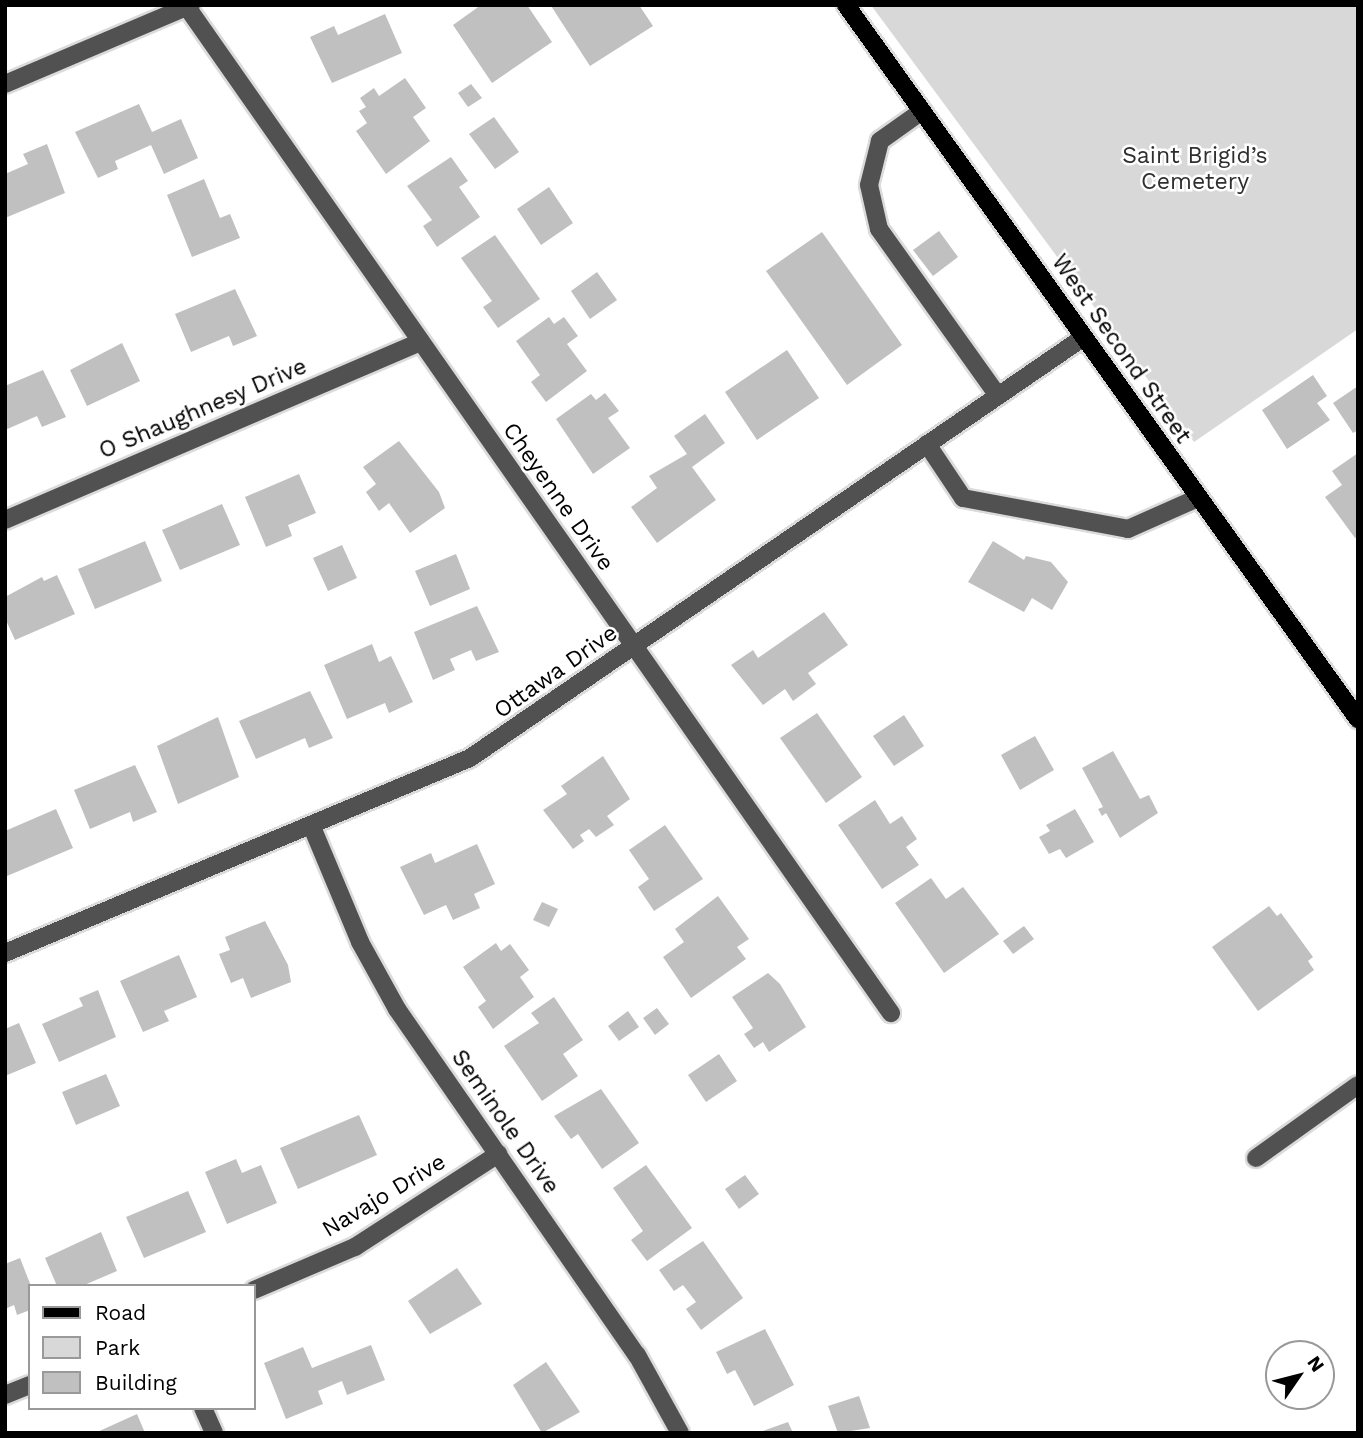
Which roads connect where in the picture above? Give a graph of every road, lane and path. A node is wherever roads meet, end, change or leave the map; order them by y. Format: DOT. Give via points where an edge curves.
graph roads {
  1 [pos="846,5"];
  2 [pos="189,6"];
  3 [pos="5,84"];
  4 [pos="922,111"];
  5 [pos="1084,337"];
  6 [pos="420,342"];
  7 [pos="998,396"];
  8 [pos="927,444"];
  9 [pos="1198,498"];
  10 [pos="5,520"];
  11 [pos="634,648"];
  12 [pos="1358,719"];
  13 [pos="312,827"];
  14 [pos="5,953"];
  15 [pos="891,1013"];
  16 [pos="1358,1085"];
  17 [pos="498,1154"];
  18 [pos="1256,1158"];
  19 [pos="256,1289"];
  20 [pos="28,1386"];
  21 [pos="5,1395"];
  22 [pos="204,1410"];
  23 [pos="214,1433"];
  24 [pos="680,1433"];
  1 -- 4 [label="main road, West Second Street"];
  2 -- 3 [label="street"];
  2 -- 6 [label="street, Cheyenne Drive"];
  4 -- 5 [label="main road, West Second Street"];
  4 -- 7 [label="street" via="880,141 869,185 879,229"];
  5 -- 7 [label="street, Ottawa Drive"];
  5 -- 9 [label="main road, West Second Street"];
  6 -- 10 [label="street, O Shaughnesy Drive"];
  6 -- 11 [label="street, Cheyenne Drive"];
  7 -- 8 [label="street, Ottawa Drive"];
  8 -- 9 [label="street" via="963,498 1128,529"];
  8 -- 11 [label="street, Ottawa Drive"];
  9 -- 12 [label="main road, West Second Street"];
  11 -- 13 [label="street, Ottawa Drive" via="470,758"];
  11 -- 15 [label="street, Cheyenne Drive"];
  13 -- 14 [label="street, Ottawa Drive"];
  13 -- 17 [label="street, Seminole Drive" via="360,942 397,1009"];
  16 -- 18 [label="street"];
  17 -- 19 [label="street, Navajo Drive" via="355,1247"];
  17 -- 24 [label="street, Seminole Drive" via="638,1355"];
  20 -- 21 [label="street"];
  22 -- 23 [label="street"];
}
